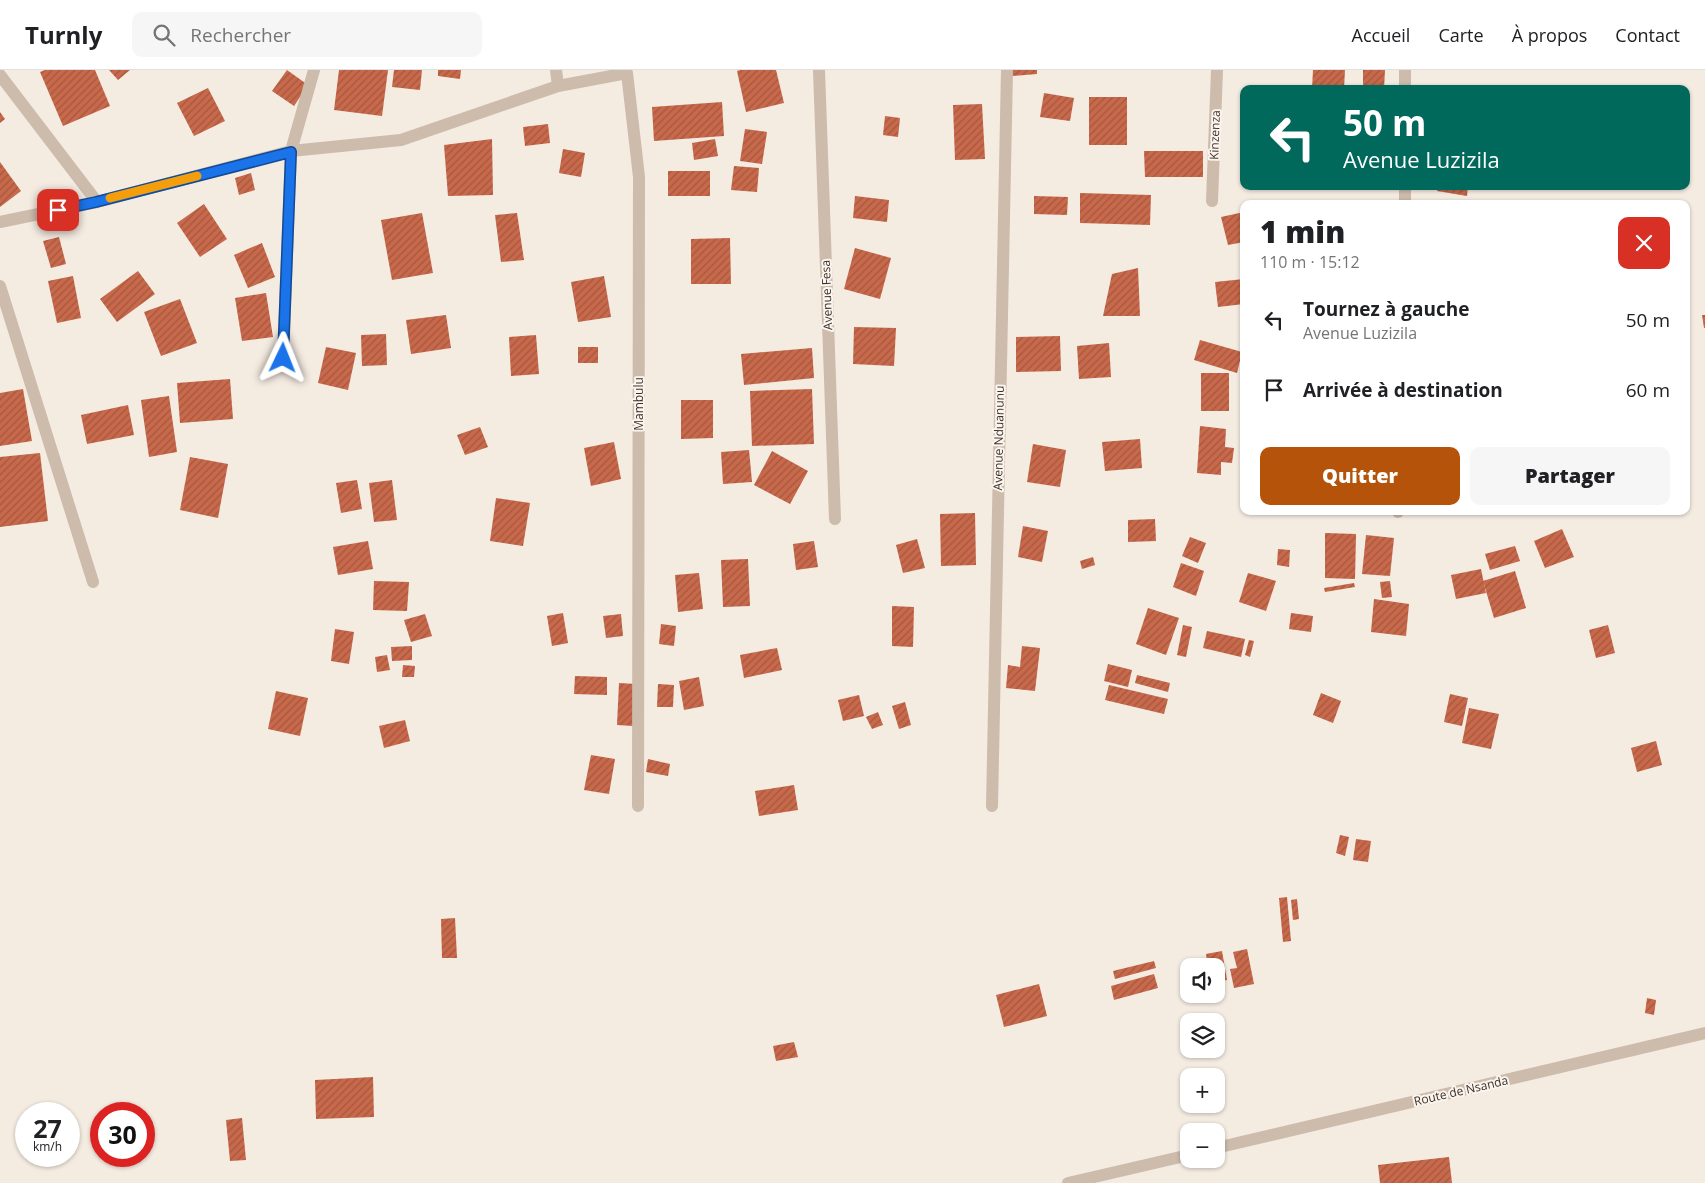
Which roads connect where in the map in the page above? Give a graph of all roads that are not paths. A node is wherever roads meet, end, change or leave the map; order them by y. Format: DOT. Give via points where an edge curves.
graph roads {
  1 [pos="314,70"];
  2 [pos="556,70"];
  3 [pos="819,70"];
  4 [pos="1007,70"];
  5 [pos="1218,70"];
  6 [pos="1406,70"];
  7 [pos="0,75"];
  8 [pos="1405,85"];
  9 [pos="558,86"];
  10 [pos="291,152"];
  11 [pos="1212,201"];
  12 [pos="96,202"];
  13 [pos="0,222"];
  14 [pos="0,286"];
  15 [pos="283,358"];
  16 [pos="835,519"];
  17 [pos="93,582"];
  18 [pos="638,806"];
  19 [pos="992,806"];
  20 [pos="1705,1033"];
  21 [pos="1225,1146"];
  22 [pos="1180,1156"];
  23 [pos="1068,1183"];
  1 -- 10 [label="street"];
  2 -- 9 [label="street"];
  3 -- 16 [label="street, Avenue Fesa"];
  4 -- 19 [label="street, Avenue Nduanunu"];
  5 -- 11 [label="street, Kinzenza"];
  6 -- 8 [label="street"];
  7 -- 12 [label="street"];
  9 -- 10 [label="street, Mambulu" via="402,140"];
  9 -- 18 [label="street, Mambulu" via="627,72 639,177"];
  10 -- 12 [label="street, Mambulu"];
  10 -- 15 [label="street"];
  12 -- 13 [label="street, Mambulu"];
  14 -- 17 [label="street"];
  20 -- 21 [label="street, Route de Nsanda"];
  22 -- 23 [label="street"];
}
